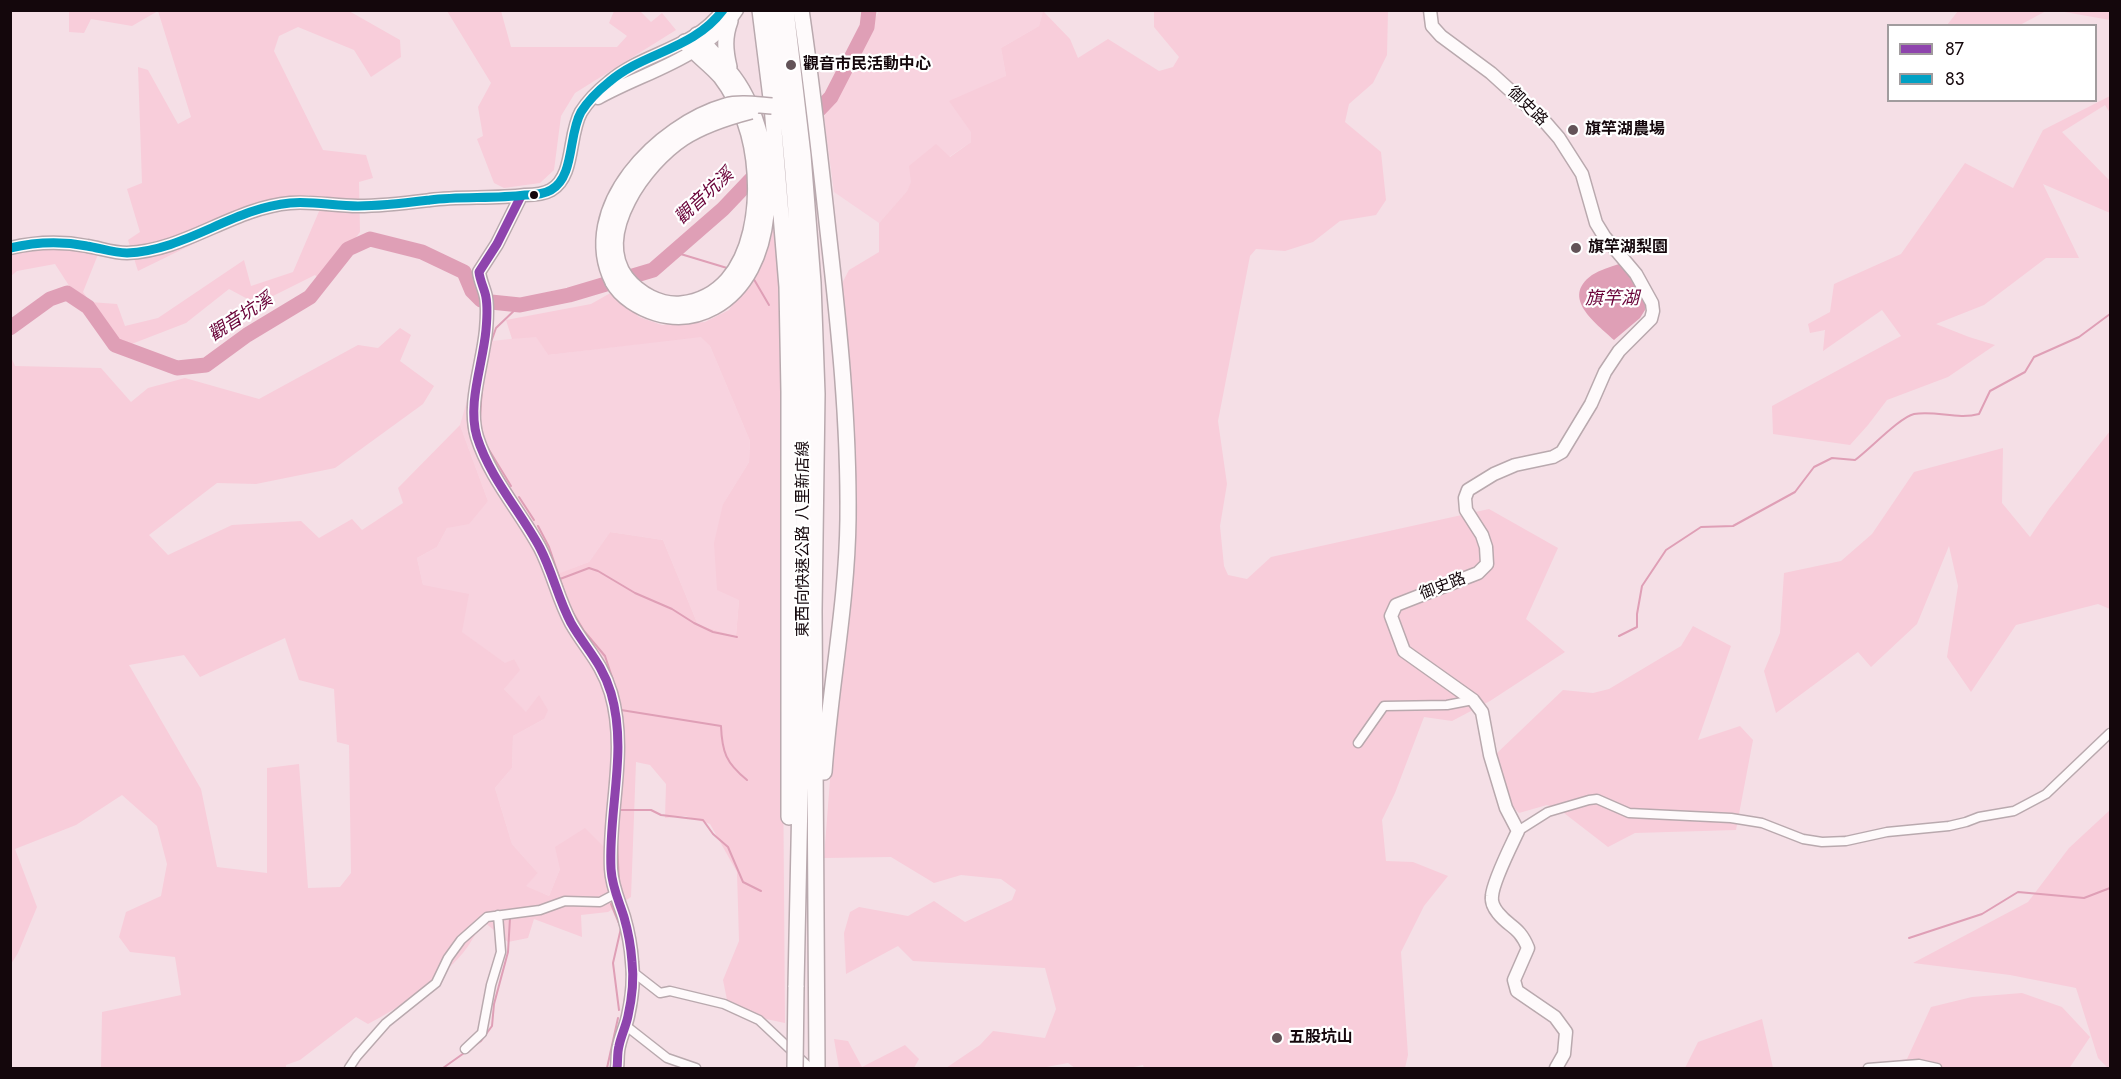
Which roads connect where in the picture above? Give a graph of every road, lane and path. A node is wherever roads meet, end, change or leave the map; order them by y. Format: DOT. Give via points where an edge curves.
graph roads {
  1 [pos="760,10"];
  2 [pos="774,10"];
  3 [pos="786,10"];
  4 [pos="801,10"];
  5 [pos="1430,10"];
  6 [pos="730,14"];
  7 [pos="695,44"];
  8 [pos="730,70"];
  9 [pos="813,100"];
  10 [pos="772,106"];
  11 [pos="756,141"];
  12 [pos="521,196"];
  13 [pos="10,248"];
  14 [pos="803,489"];
  15 [pos="1473,700"];
  16 [pos="2110,733"];
  17 [pos="1358,742"];
  18 [pos="1518,831"];
  19 [pos="817,889"];
  20 [pos="615,894"];
  21 [pos="498,915"];
  22 [pos="632,960"];
  23 [pos="625,1025"];
  24 [pos="465,1049"];
  25 [pos="349,1068"];
  26 [pos="617,1068"];
  27 [pos="696,1068"];
  28 [pos="795,1068"];
  29 [pos="810,1068"];
  30 [pos="817,1068"];
  31 [pos="1556,1068"];
  32 [pos="1868,1068"];
  33 [pos="1937,1068"];
  1 -- 10 [label="highway"];
  2 -- 14 [label="highway, 東西向快速公路 八里新店線" via="801,284"];
  3 -- 14 [label="highway, 東西向快速公路 八里新店線" via="803,155 817,394"];
  4 -- 9 [label="highway"];
  5 -- 15 [label="street, 御史路" via="1432,26 1441,36 1491,73 1559,138 1582,174 1596,224 1636,274 1653,311 1651,319 1614,358 1562,452 1504,470 1468,490 1466,510 1482,535 1487,564 1478,573 1405,601 1392,610 1404,651"];
  6 -- 7 [label="street"];
  6 -- 8 [label="highway" via="725,50"];
  7 -- 8 [label="highway"];
  7 -- 11 [label="highway" via="733,96"];
  7 -- 12 [label="street" via="621,73 600,90 577,122 565,176 550,191"];
  8 -- 11 [label="highway" via="750,104"];
  9 -- 10 [label="highway"];
  9 -- 19 [label="highway" via="843,362 848,443 843,603 827,730"];
  10 -- 11 [label="highway, bridge" via="728,105 691,121 672,131 631,172 610,211 603,245 609,274 625,296 651,312 680,317 695,315 723,302 741,285 756,255 766,214 766,170"];
  10 -- 14 [label="highway" via="786,287 789,392"];
  12 -- 13 [label="street" via="356,206 291,202 240,215 171,245 127,253 62,243"];
  12 -- 20 [label="street" via="479,272 485,294 486,328 474,407 477,436 499,482 540,548 563,609 602,668 612,695 619,768 612,837"];
  14 -- 19 [label="highway, 東西向快速公路 八里新店線" via="814,611"];
  14 -- 28 [label="highway, 東西向快速公路 八里新店線, bridge"];
  15 -- 17 [label="street" via="1447,705 1384,706"];
  15 -- 18 [label="street" via="1482,712 1506,808"];
  16 -- 18 [label="street" via="2046,794 2014,811 1949,826 1822,842 1762,823 1731,818 1629,813 1597,799 1548,812"];
  18 -- 31 [label="street" via="1493,889 1492,903 1499,915 1516,927 1528,948 1514,980 1517,991 1555,1017 1566,1032 1564,1054"];
  19 -- 30 [label="highway, 東西向快速公路 八里新店線"];
  20 -- 21 [label="street" via="600,902 565,901 540,910"];
  20 -- 22 [label="street"];
  21 -- 24 [label="street" via="501,952 482,1033"];
  21 -- 25 [label="street" via="487,917 461,940 436,983 386,1023"];
  22 -- 23 [label="street" via="633,982"];
  22 -- 29 [label="street" via="633,974 660,993 670,991 724,1004 759,1020"];
  23 -- 26 [label="street"];
  23 -- 27 [label="street" via="667,1058"];
  32 -- 33 [label="street" via="1919,1064"];
}
